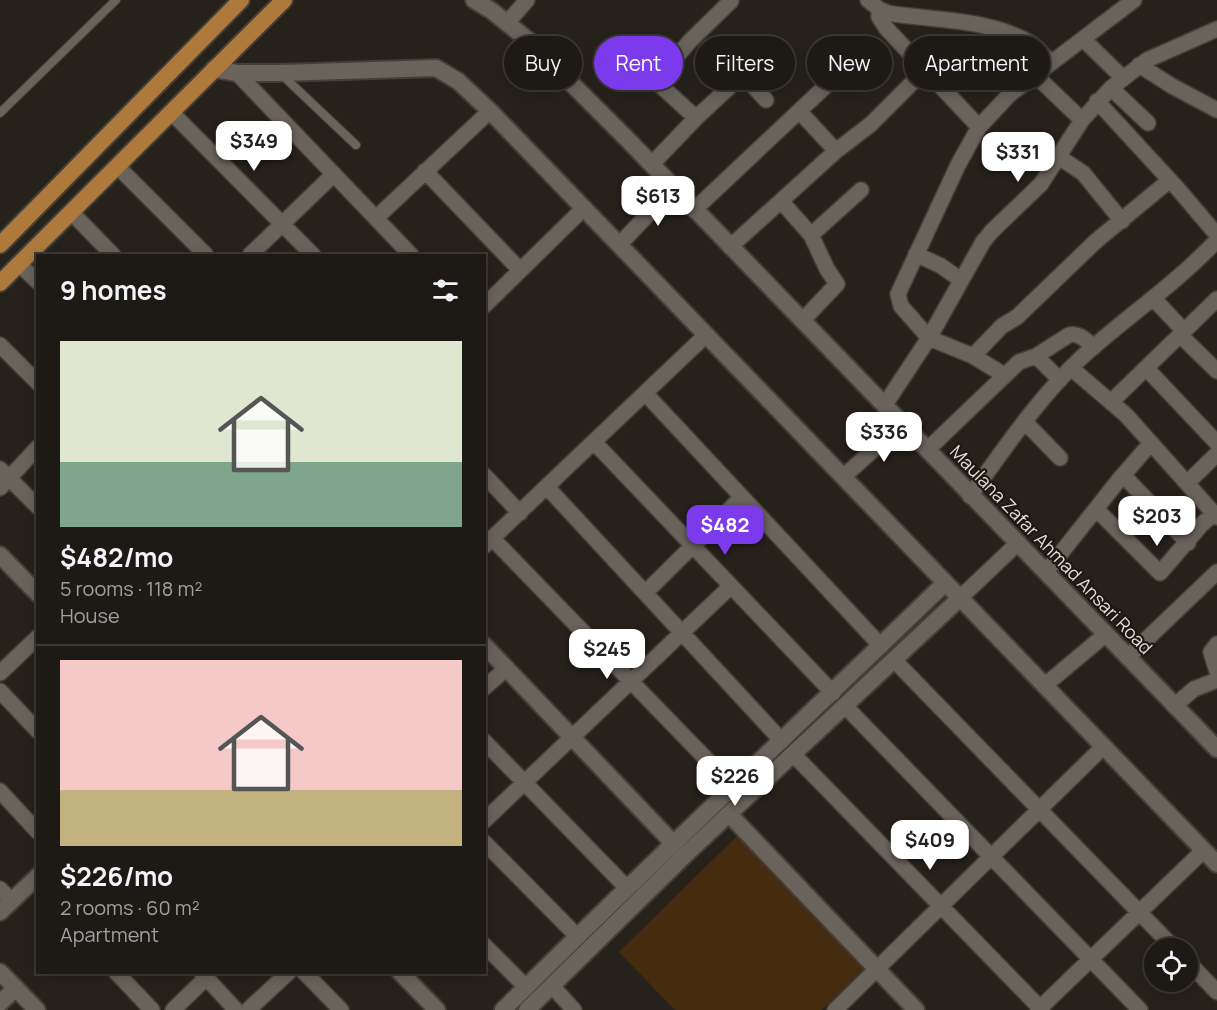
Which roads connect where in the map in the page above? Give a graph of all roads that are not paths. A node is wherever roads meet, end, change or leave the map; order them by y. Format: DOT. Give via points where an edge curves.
graph roads {
  1 [pos="116,0"];
  2 [pos="241,0"];
  3 [pos="284,0"];
  4 [pos="474,0"];
  5 [pos="527,0"];
  6 [pos="1134,0"];
  7 [pos="731,1"];
  8 [pos="873,5"];
  9 [pos="507,22"];
  10 [pos="1217,29"];
  11 [pos="1083,39"];
  12 [pos="904,47"];
  13 [pos="1051,63"];
  14 [pos="1139,65"];
  15 [pos="214,69"];
  16 [pos="237,73"];
  17 [pos="280,73"];
  18 [pos="1117,83"];
  19 [pos="1050,89"];
  20 [pos="725,90"];
  21 [pos="757,90"];
  22 [pos="822,90"];
  23 [pos="906,90"];
  24 [pos="945,90"];
  25 [pos="1016,90"];
  26 [pos="766,100"];
  27 [pos="1097,101"];
  28 [pos="1217,110"];
  29 [pos="490,111"];
  30 [pos="171,112"];
  31 [pos="800,112"];
  32 [pos="0,113"];
  33 [pos="696,118"];
  34 [pos="1082,120"];
  35 [pos="1148,123"];
  36 [pos="979,127"];
  37 [pos="356,145"];
  38 [pos="836,151"];
  39 [pos="1059,157"];
  40 [pos="652,164"];
  41 [pos="117,166"];
  42 [pos="425,171"];
  43 [pos="334,174"];
  44 [pos="1170,180"];
  45 [pos="674,187"];
  46 [pos="861,190"];
  47 [pos="781,201"];
  48 [pos="584,208"];
  49 [pos="694,210"];
  50 [pos="71,212"];
  51 [pos="376,218"];
  52 [pos="1122,221"];
  53 [pos="282,224"];
  54 [pos="1217,235"];
  55 [pos="811,236"];
  56 [pos="1217,240"];
  57 [pos="1,243"];
  58 [pos="619,245"];
  59 [pos="730,247"];
  60 [pos="111,254"];
  61 [pos="205,254"];
  62 [pos="251,254"];
  63 [pos="312,254"];
  64 [pos="410,254"];
  65 [pos="916,254"];
  66 [pos="19,264"];
  67 [pos="520,270"];
  68 [pos="36,280"];
  69 [pos="962,280"];
  70 [pos="0,283"];
  71 [pos="1154,299"];
  72 [pos="1217,299"];
  73 [pos="486,304"];
  74 [pos="802,321"];
  75 [pos="1182,333"];
  76 [pos="706,335"];
  77 [pos="929,338"];
  78 [pos="0,345"];
  79 [pos="1094,347"];
  80 [pos="973,356"];
  81 [pos="1036,356"];
  82 [pos="1214,362"];
  83 [pos="1071,368"];
  84 [pos="1146,368"];
  85 [pos="1004,375"];
  86 [pos="1060,380"];
  87 [pos="36,381"];
  88 [pos="645,393"];
  89 [pos="1112,402"];
  90 [pos="884,406"];
  91 [pos="1025,422"];
  92 [pos="902,424"];
  93 [pos="594,442"];
  94 [pos="1151,443"];
  95 [pos="1217,443"];
  96 [pos="36,449"];
  97 [pos="927,450"];
  98 [pos="1217,453"];
  99 [pos="1060,458"];
  100 [pos="1123,475"];
  101 [pos="486,477"];
  102 [pos="843,477"];
  103 [pos="3,478"];
  104 [pos="1187,483"];
  105 [pos="547,487"];
  106 [pos="970,496"];
  107 [pos="742,497"];
  108 [pos="36,505"];
  109 [pos="1096,508"];
  110 [pos="520,513"];
  111 [pos="1215,516"];
  112 [pos="488,542"];
  113 [pos="1018,543"];
  114 [pos="1188,543"];
  115 [pos="693,547"];
  116 [pos="0,555"];
  117 [pos="1046,572"];
  118 [pos="1217,572"];
  119 [pos="945,583"];
  120 [pos="731,586"];
  121 [pos="36,592"];
  122 [pos="645,593"];
  123 [pos="960,598"];
  124 [pos="681,633"];
  125 [pos="1106,634"];
  126 [pos="36,639"];
  127 [pos="1217,644"];
  128 [pos="881,646"];
  129 [pos="486,647"];
  130 [pos="1128,657"];
  131 [pos="894,660"];
  132 [pos="2,667"];
  133 [pos="507,668"];
  134 [pos="1217,672"];
  135 [pos="1217,680"];
  136 [pos="631,681"];
  137 [pos="486,686"];
  138 [pos="1044,687"];
  139 [pos="0,690"];
  140 [pos="833,693"];
  141 [pos="1174,705"];
  142 [pos="845,706"];
  143 [pos="36,729"];
  144 [pos="572,737"];
  145 [pos="782,741"];
  146 [pos="486,743"];
  147 [pos="1103,747"];
  148 [pos="1217,749"];
  149 [pos="793,754"];
  150 [pos="525,783"];
  151 [pos="732,786"];
  152 [pos="0,791"];
  153 [pos="745,799"];
  154 [pos="1039,809"];
  155 [pos="729,814"];
  156 [pos="486,819"];
  157 [pos="36,830"];
  158 [pos="673,843"];
  159 [pos="486,844"];
  160 [pos="1204,850"];
  161 [pos="991,857"];
  162 [pos="1217,864"];
  163 [pos="36,882"];
  164 [pos="627,888"];
  165 [pos="4,900"];
  166 [pos="941,906"];
  167 [pos="1139,912"];
  168 [pos="578,937"];
  169 [pos="1164,938"];
  170 [pos="486,947"];
  171 [pos="1090,959"];
  172 [pos="876,969"];
  173 [pos="0,972"];
  174 [pos="1198,972"];
  175 [pos="118,974"];
  176 [pos="288,974"];
  177 [pos="306,974"];
  178 [pos="402,974"];
  179 [pos="204,975"];
  180 [pos="552,986"];
  181 [pos="526,987"];
  182 [pos="16,988"];
  183 [pos="1217,992"];
  184 [pos="0,1003"];
  185 [pos="1040,1009"];
  186 [pos="37,1010"];
  187 [pos="152,1010"];
  188 [pos="173,1010"];
  189 [pos="236,1010"];
  190 [pos="248,1010"];
  191 [pos="341,1010"];
  192 [pos="437,1010"];
  193 [pos="503,1010"];
  194 [pos="527,1010"];
  195 [pos="574,1010"];
  196 [pos="835,1010"];
  197 [pos="916,1010"];
  198 [pos="1140,1010"];
  1 -- 32 [label="lane"];
  2 -- 57 [label="main road"];
  3 -- 15 [label="main road"];
  4 -- 9 [label="street, Maulana Zafar Ahmad Ansari Road"];
  5 -- 9 [label="street"];
  6 -- 11 [label="street"];
  7 -- 33 [label="street" via="659,77 660,85"];
  8 -- 12 [label="street" via="886,28"];
  8 -- 13 [label="street" via="888,13 966,22 1005,33 1031,44"];
  9 -- 40 [label="street, Maulana Zafar Ahmad Ansari Road"];
  10 -- 14 [label="street"];
  11 -- 13 [label="street"];
  11 -- 18 [label="street"];
  14 -- 18 [label="street"];
  14 -- 28 [label="street"];
  15 -- 16 [label="street"];
  15 -- 30 [label="main road"];
  16 -- 17 [label="street"];
  16 -- 43 [label="street"];
  17 -- 29 [label="street" via="436,68 458,81"];
  17 -- 37 [label="lane"];
  18 -- 27 [label="street"];
  18 -- 35 [label="street"];
  19 -- 34 [label="street"];
  20 -- 33 [label="street"];
  21 -- 26 [label="street"];
  22 -- 31 [label="street"];
  23 -- 38 [label="street"];
  24 -- 36 [label="street"];
  25 -- 36 [label="street"];
  27 -- 34 [label="street"];
  27 -- 44 [label="street"];
  29 -- 42 [label="street"];
  29 -- 48 [label="street"];
  30 -- 41 [label="main road"];
  30 -- 53 [label="street"];
  31 -- 38 [label="street"];
  31 -- 49 [label="street"];
  33 -- 40 [label="street"];
  34 -- 39 [label="street"];
  36 -- 65 [label="street"];
  38 -- 47 [label="street"];
  39 -- 52 [label="street" via="1083,173"];
  39 -- 69 [label="street" via="1041,184 992,231"];
  40 -- 45 [label="street, Maulana Zafar Ahmad Ansari Road"];
  41 -- 50 [label="main road"];
  41 -- 61 [label="street"];
  42 -- 51 [label="street"];
  42 -- 67 [label="street"];
  43 -- 51 [label="street"];
  43 -- 53 [label="street"];
  44 -- 52 [label="street"];
  44 -- 54 [label="street"];
  45 -- 49 [label="street, Maulana Zafar Ahmad Ansari Road"];
  45 -- 58 [label="street"];
  46 -- 55 [label="street"];
  47 -- 55 [label="street"];
  47 -- 59 [label="street"];
  48 -- 58 [label="street"];
  48 -- 67 [label="street"];
  49 -- 59 [label="street, Maulana Zafar Ahmad Ansari Road"];
  50 -- 60 [label="street"];
  50 -- 66 [label="main road"];
  51 -- 64 [label="street"];
  52 -- 80 [label="street"];
  53 -- 62 [label="street"];
  53 -- 63 [label="street"];
  55 -- 74 [label="street" via="837,284"];
  56 -- 71 [label="street"];
  58 -- 76 [label="street"];
  59 -- 74 [label="street, Maulana Zafar Ahmad Ansari Road"];
  65 -- 69 [label="street"];
  65 -- 77 [label="street" via="898,301"];
  66 -- 68 [label="street"];
  66 -- 70 [label="main road"];
  67 -- 73 [label="street"];
  69 -- 77 [label="street"];
  71 -- 75 [label="street"];
  71 -- 79 [label="street"];
  72 -- 75 [label="street"];
  74 -- 90 [label="street, Maulana Zafar Ahmad Ansari Road"];
  75 -- 82 [label="street"];
  75 -- 84 [label="street"];
  76 -- 88 [label="street"];
  76 -- 102 [label="street"];
  77 -- 80 [label="street"];
  77 -- 90 [label="street"];
  78 -- 87 [label="street"];
  79 -- 81 [label="street" via="1074,334"];
  79 -- 83 [label="street"];
  80 -- 85 [label="street"];
  81 -- 85 [label="street" via="1019,362"];
  81 -- 86 [label="street"];
  83 -- 86 [label="street"];
  83 -- 89 [label="street"];
  84 -- 89 [label="street"];
  84 -- 95 [label="street"];
  85 -- 97 [label="street"];
  86 -- 91 [label="street"];
  88 -- 93 [label="street"];
  88 -- 107 [label="street"];
  89 -- 94 [label="street"];
  90 -- 92 [label="street, Maulana Zafar Ahmad Ansari Road"];
  91 -- 99 [label="street"];
  91 -- 106 [label="street"];
  92 -- 97 [label="street, Maulana Zafar Ahmad Ansari Road"];
  92 -- 102 [label="street"];
  93 -- 105 [label="street"];
  93 -- 115 [label="street"];
  94 -- 100 [label="street"];
  94 -- 104 [label="street"];
  96 -- 103 [label="street"];
  97 -- 106 [label="street, Maulana Zafar Ahmad Ansari Road"];
  98 -- 104 [label="street"];
  100 -- 109 [label="street"];
  100 -- 114 [label="street"];
  101 -- 110 [label="street"];
  102 -- 119 [label="street"];
  103 -- 108 [label="street"];
  104 -- 111 [label="street"];
  105 -- 110 [label="street"];
  105 -- 122 [label="street"];
  106 -- 113 [label="street, Maulana Zafar Ahmad Ansari Road"];
  107 -- 115 [label="street"];
  107 -- 128 [label="street"];
  109 -- 114 [label="street" via="1160,573"];
  109 -- 117 [label="street"];
  110 -- 112 [label="street"];
  111 -- 114 [label="street" via="1202,524"];
  112 -- 136 [label="street"];
  113 -- 117 [label="street, Maulana Zafar Ahmad Ansari Road"];
  113 -- 123 [label="street"];
  115 -- 120 [label="street"];
  115 -- 122 [label="street"];
  116 -- 121 [label="street"];
  117 -- 125 [label="street, Maulana Zafar Ahmad Ansari Road"];
  118 -- 130 [label="street"];
  119 -- 123 [label="street"];
  119 -- 128 [label="street"];
  120 -- 124 [label="street"];
  120 -- 140 [label="street"];
  122 -- 124 [label="street"];
  123 -- 131 [label="street"];
  123 -- 138 [label="street"];
  124 -- 136 [label="street"];
  124 -- 145 [label="street"];
  125 -- 130 [label="street, Maulana Zafar Ahmad Ansari Road"];
  125 -- 138 [label="street"];
  126 -- 132 [label="street"];
  127 -- 134 [label="street" via="1211,652"];
  128 -- 140 [label="street"];
  129 -- 133 [label="street"];
  130 -- 141 [label="street, Maulana Zafar Ahmad Ansari Road"];
  131 -- 142 [label="street"];
  131 -- 154 [label="street"];
  133 -- 137 [label="street"];
  133 -- 144 [label="street"];
  135 -- 141 [label="street" via="1194,689"];
  136 -- 144 [label="street"];
  136 -- 151 [label="street"];
  138 -- 147 [label="street"];
  139 -- 143 [label="street"];
  140 -- 145 [label="street"];
  141 -- 148 [label="street, Maulana Zafar Ahmad Ansari Road"];
  142 -- 149 [label="street"];
  142 -- 161 [label="street"];
  144 -- 150 [label="street"];
  144 -- 158 [label="street"];
  145 -- 151 [label="street"];
  146 -- 150 [label="street"];
  147 -- 154 [label="street"];
  147 -- 160 [label="street"];
  149 -- 153 [label="street"];
  149 -- 166 [label="street"];
  150 -- 156 [label="street"];
  150 -- 164 [label="street"];
  151 -- 153 [label="street"];
  151 -- 158 [label="street"];
  152 -- 157 [label="street"];
  153 -- 155 [label="street"];
  154 -- 161 [label="street"];
  154 -- 167 [label="street"];
  155 -- 172 [label="street"];
  155 -- 180 [label="street"];
  158 -- 164 [label="street"];
  159 -- 168 [label="street"];
  160 -- 162 [label="street"];
  160 -- 167 [label="street"];
  161 -- 166 [label="street"];
  161 -- 171 [label="street"];
  163 -- 165 [label="street"];
  164 -- 168 [label="street"];
  166 -- 172 [label="street"];
  166 -- 185 [label="street"];
  167 -- 169 [label="street"];
  167 -- 171 [label="street"];
  168 -- 181 [label="street"];
  170 -- 181 [label="street"];
  171 -- 185 [label="street"];
  171 -- 198 [label="street"];
  172 -- 196 [label="street"];
  172 -- 197 [label="street"];
  173 -- 182 [label="street"];
  174 -- 183 [label="street"];
  175 -- 187 [label="street"];
  176 -- 190 [label="street"];
  177 -- 191 [label="street"];
  178 -- 192 [label="street"];
  179 -- 188 [label="street"];
  179 -- 189 [label="street"];
  180 -- 194 [label="street"];
  180 -- 195 [label="street"];
  181 -- 193 [label="street"];
  182 -- 184 [label="street"];
  182 -- 186 [label="street"];
}
